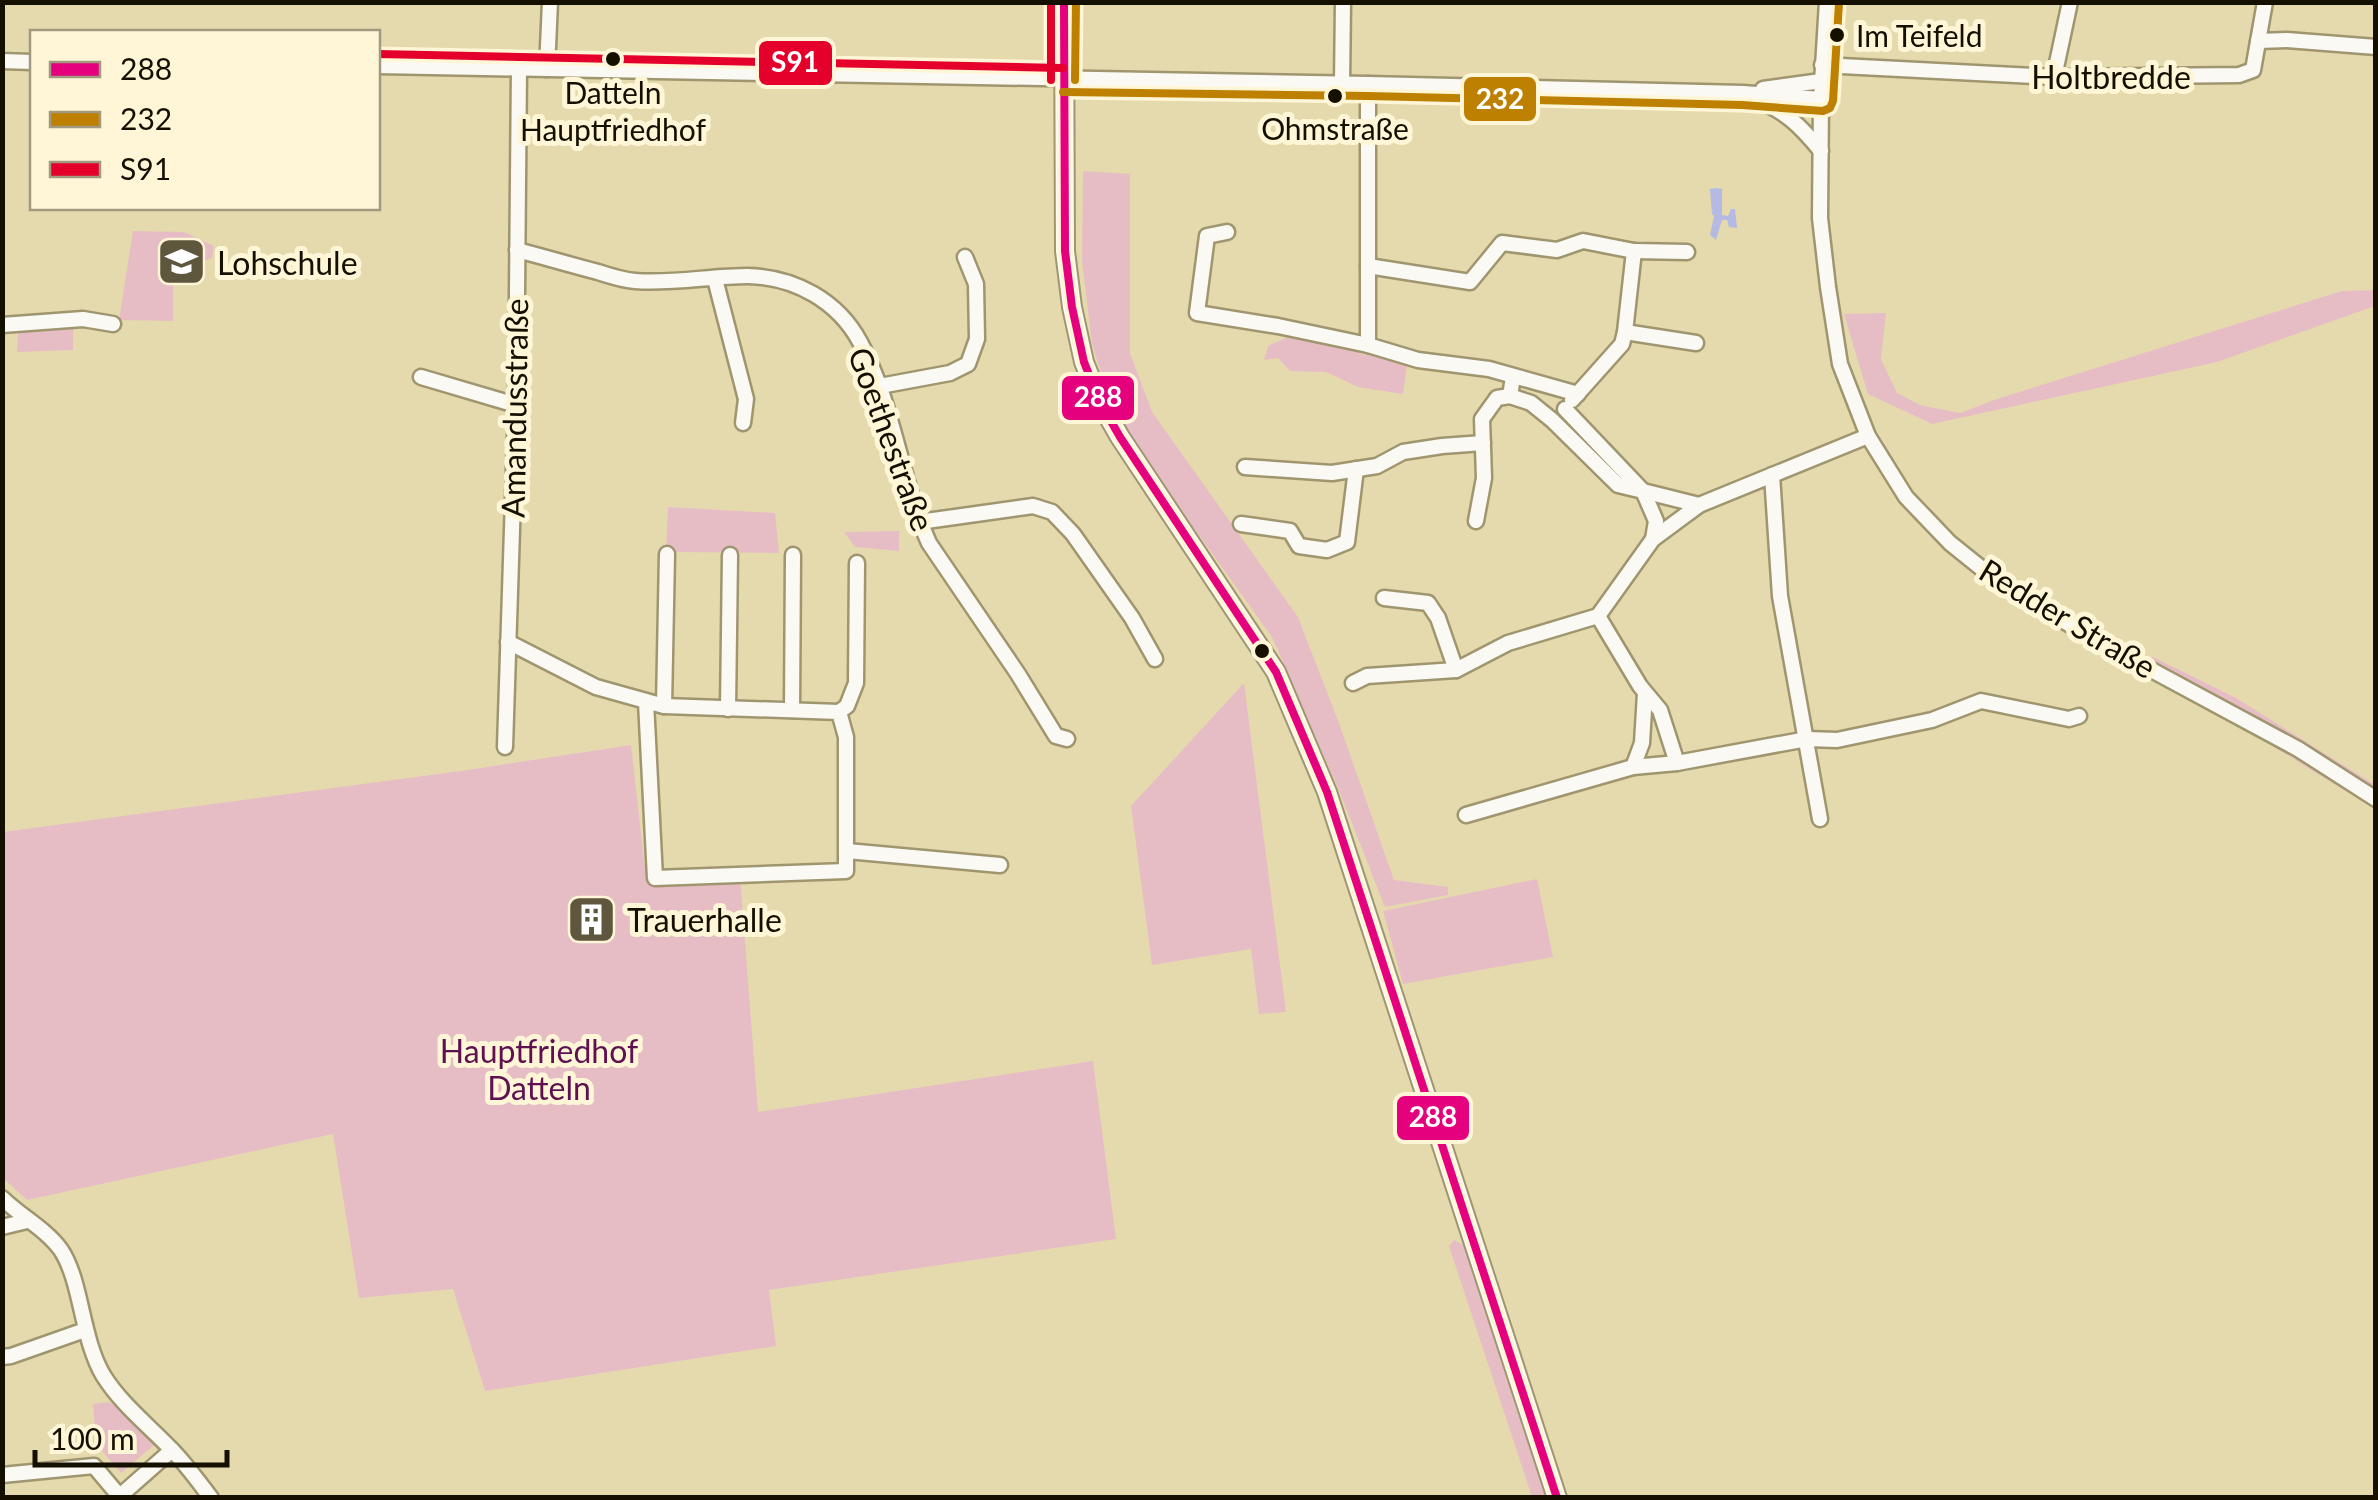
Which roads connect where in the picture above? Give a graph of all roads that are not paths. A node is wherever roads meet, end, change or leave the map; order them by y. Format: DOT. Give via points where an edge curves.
graph roads {
  1 [pos="550,2"];
  2 [pos="1064,2"];
  3 [pos="1342,2"];
  4 [pos="1827,2"];
  5 [pos="2070,2"];
  6 [pos="2265,2"];
  7 [pos="2258,41"];
  8 [pos="2376,47"];
  9 [pos="2,61"];
  10 [pos="30,62"];
  11 [pos="380,66"];
  12 [pos="519,68"];
  13 [pos="547,69"];
  14 [pos="1822,73"];
  15 [pos="2054,76"];
  16 [pos="1063,80"];
  17 [pos="1342,84"];
  18 [pos="1368,84"];
  19 [pos="1742,94"];
  20 [pos="1821,99"];
  21 [pos="1820,151"];
  22 [pos="1227,232"];
  23 [pos="517,250"];
  24 [pos="1634,250"];
  25 [pos="1687,252"];
  26 [pos="965,257"];
  27 [pos="1368,266"];
  28 [pos="714,279"];
  29 [pos="113,324"];
  30 [pos="2,325"];
  31 [pos="1626,332"];
  32 [pos="1696,343"];
  33 [pos="1368,345"];
  34 [pos="421,376"];
  35 [pos="1513,377"];
  36 [pos="880,386"];
  37 [pos="1578,394"];
  38 [pos="1510,396"];
  39 [pos="516,405"];
  40 [pos="1565,409"];
  41 [pos="1552,420"];
  42 [pos="744,423"];
  43 [pos="1868,436"];
  44 [pos="1484,443"];
  45 [pos="1246,467"];
  46 [pos="1356,469"];
  47 [pos="1772,475"];
  48 [pos="1643,491"];
  49 [pos="1699,505"];
  50 [pos="1476,521"];
  51 [pos="919,522"];
  52 [pos="1241,524"];
  53 [pos="1653,540"];
  54 [pos="667,554"];
  55 [pos="730,554"];
  56 [pos="793,556"];
  57 [pos="857,563"];
  58 [pos="1384,598"];
  59 [pos="1598,616"];
  60 [pos="508,642"];
  61 [pos="1155,659"];
  62 [pos="1456,670"];
  63 [pos="1354,683"];
  64 [pos="1645,693"];
  65 [pos="646,702"];
  66 [pos="664,706"];
  67 [pos="728,709"];
  68 [pos="792,710"];
  69 [pos="839,712"];
  70 [pos="2079,716"];
  71 [pos="1067,739"];
  72 [pos="1807,740"];
  73 [pos="506,748"];
  74 [pos="1678,764"];
  75 [pos="1634,767"];
  76 [pos="2376,799"];
  77 [pos="1466,815"];
  78 [pos="1820,819"];
  79 [pos="847,851"];
  80 [pos="1000,865"];
  81 [pos="2,1198"];
  82 [pos="27,1221"];
  83 [pos="2,1228"];
  84 [pos="84,1330"];
  85 [pos="2,1357"];
  86 [pos="172,1450"];
  87 [pos="2,1474"];
  88 [pos="121,1496"];
  89 [pos="211,1498"];
  90 [pos="1557,1498"];
  1 -- 13 [label="street"];
  2 -- 16 [label="main road"];
  3 -- 17 [label="street"];
  4 -- 14 [label="street, Redder Straße"];
  5 -- 15 [label="street"];
  6 -- 7 [label="street"];
  7 -- 8 [label="street"];
  7 -- 15 [label="street, Holtbredde" via="2253,70 2239,75"];
  9 -- 10 [label="street"];
  11 -- 12 [label="street"];
  12 -- 13 [label="street"];
  12 -- 23 [label="street, Amandusstraße"];
  13 -- 16 [label="street"];
  14 -- 15 [label="street, Holtbredde"];
  14 -- 19 [label="street, Holtbredde"];
  14 -- 20 [label="street, Redder Straße"];
  16 -- 17 [label="street"];
  16 -- 90 [label="main road" via="1066,250 1084,362 1120,436 1266,655 1328,792"];
  17 -- 18 [label="street"];
  18 -- 19 [label="street"];
  18 -- 27 [label="street"];
  19 -- 20 [label="street"];
  19 -- 21 [label="street" via="1784,112"];
  20 -- 21 [label="street, Redder Straße"];
  21 -- 43 [label="street, Redder Straße" via="1820,218 1840,364"];
  22 -- 33 [label="street" via="1207,236 1197,313"];
  23 -- 28 [label="street, Goethestraße" via="630,281"];
  23 -- 39 [label="street, Amandusstraße"];
  24 -- 25 [label="street"];
  24 -- 27 [label="street" via="1583,241 1557,250 1502,243 1470,282"];
  24 -- 31 [label="street"];
  26 -- 36 [label="street" via="976,284 977,339 968,364"];
  27 -- 33 [label="street"];
  28 -- 36 [label="street, Goethestraße" via="750,276 816,294 859,339"];
  28 -- 42 [label="street" via="746,399"];
  29 -- 30 [label="street" via="83,319"];
  31 -- 32 [label="street"];
  31 -- 37 [label="street"];
  33 -- 35 [label="street"];
  34 -- 39 [label="street"];
  35 -- 37 [label="street"];
  35 -- 38 [label="street"];
  36 -- 51 [label="street, Goethestraße"];
  37 -- 40 [label="street"];
  38 -- 41 [label="street"];
  38 -- 44 [label="street" via="1498,398 1482,419"];
  39 -- 60 [label="street, Amandusstraße"];
  40 -- 41 [label="street"];
  40 -- 48 [label="street"];
  41 -- 48 [label="street" via="1618,484"];
  43 -- 47 [label="street"];
  43 -- 76 [label="street, Redder Straße" via="1906,497 2001,584 2298,748"];
  44 -- 46 [label="street" via="1403,452"];
  44 -- 50 [label="street"];
  45 -- 46 [label="street"];
  46 -- 52 [label="street" via="1347,542 1327,550 1298,546 1290,531"];
  47 -- 49 [label="street"];
  47 -- 72 [label="street" via="1780,596"];
  48 -- 49 [label="street"];
  48 -- 53 [label="street" via="1656,520"];
  49 -- 53 [label="street"];
  51 -- 61 [label="street" via="1033,506 1052,512 1074,534"];
  51 -- 71 [label="street, Goethestraße" via="1056,736"];
  53 -- 59 [label="street"];
  54 -- 66 [label="street"];
  55 -- 67 [label="street"];
  56 -- 68 [label="street"];
  57 -- 69 [label="street" via="856,683"];
  58 -- 62 [label="street" via="1428,604"];
  59 -- 62 [label="street" via="1508,644"];
  59 -- 64 [label="street"];
  60 -- 65 [label="street" via="596,688"];
  60 -- 73 [label="street, Amandusstraße"];
  62 -- 63 [label="street" via="1367,676"];
  64 -- 74 [label="street" via="1660,710"];
  64 -- 75 [label="street"];
  65 -- 66 [label="street"];
  65 -- 79 [label="street" via="656,878 846,871"];
  66 -- 67 [label="street"];
  67 -- 68 [label="street"];
  68 -- 69 [label="street"];
  69 -- 79 [label="street" via="846,737"];
  70 -- 72 [label="street" via="2069,720 1981,701 1932,720"];
  72 -- 74 [label="street"];
  72 -- 78 [label="street"];
  74 -- 75 [label="street"];
  75 -- 77 [label="street"];
  79 -- 80 [label="street"];
  81 -- 82 [label="street"];
  82 -- 83 [label="street"];
  82 -- 84 [label="street" via="61,1251"];
  84 -- 85 [label="street"];
  84 -- 86 [label="street" via="119,1398"];
  86 -- 88 [label="street"];
  86 -- 89 [label="street"];
  87 -- 88 [label="street" via="94,1466"];
}
